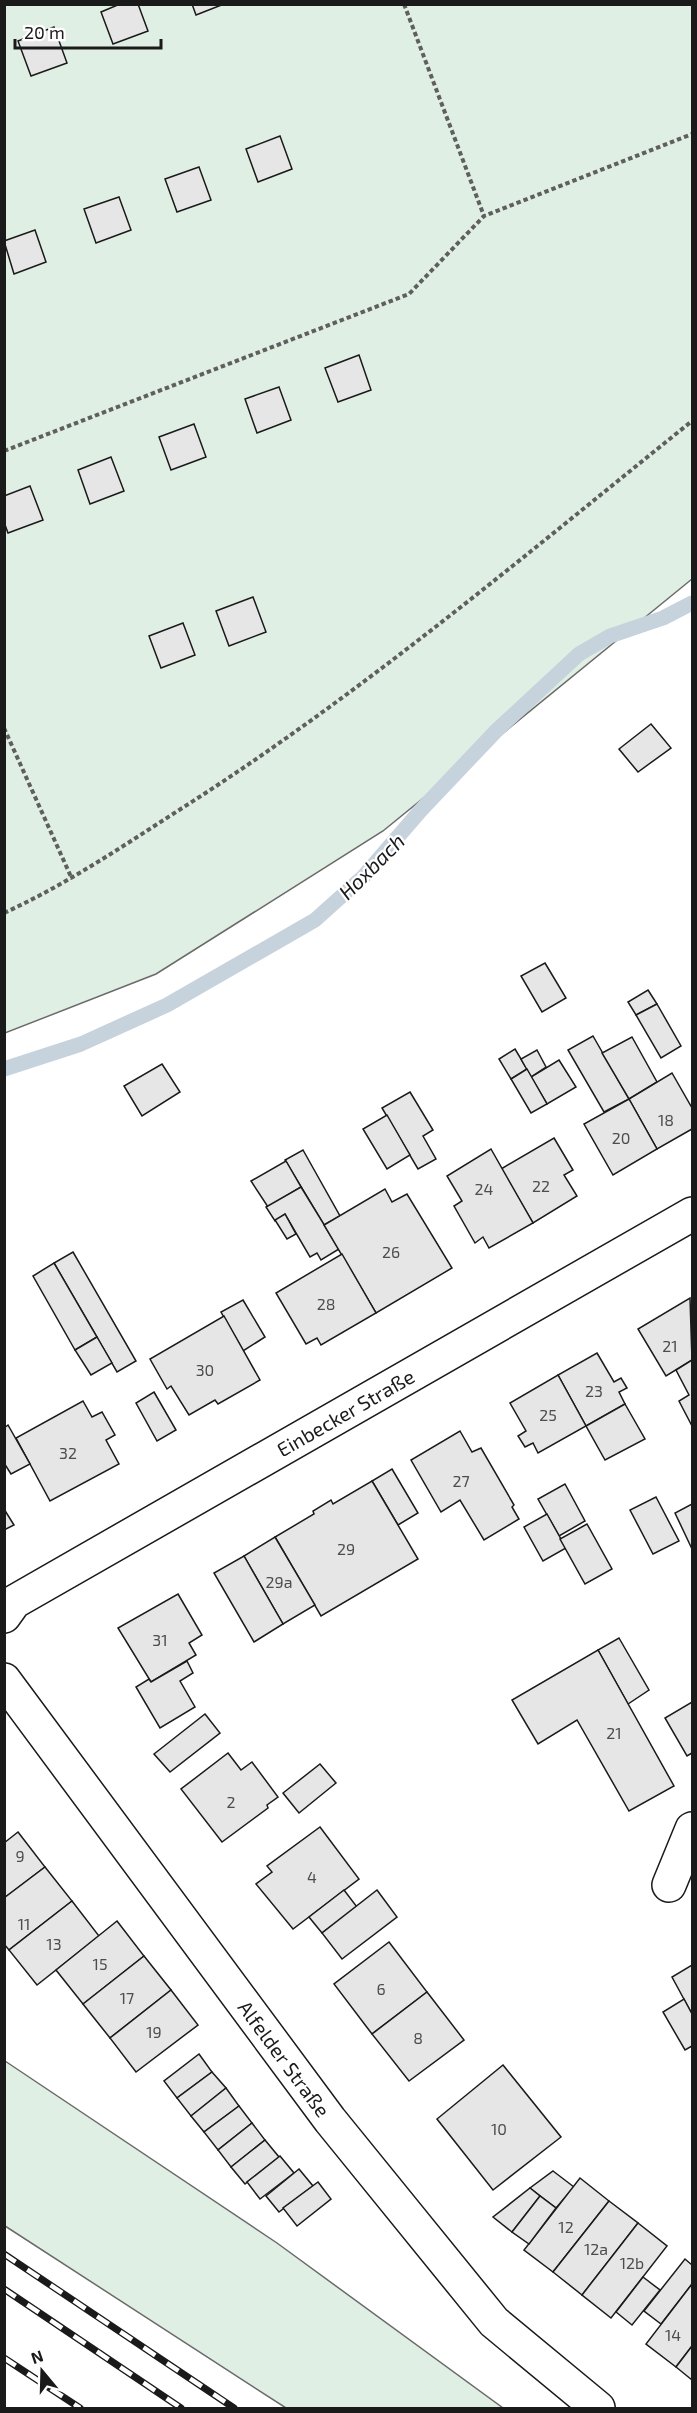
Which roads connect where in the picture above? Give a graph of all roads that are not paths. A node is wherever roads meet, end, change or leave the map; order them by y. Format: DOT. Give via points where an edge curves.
graph roads {
  1 [pos="693,1214"];
  2 [pos="4,1616"];
  3 [pos="4,1680"];
  4 [pos="693,1828"];
  5 [pos="669,1885"];
  6 [pos="598,2409"];
  1 -- 2 [label="street, Einbecker Straße" via="14,1602"];
  3 -- 6 [label="street, Alfelder Straße" via="330,2120 479,2304 494,2322"];
  4 -- 5 [label="street"];
}
